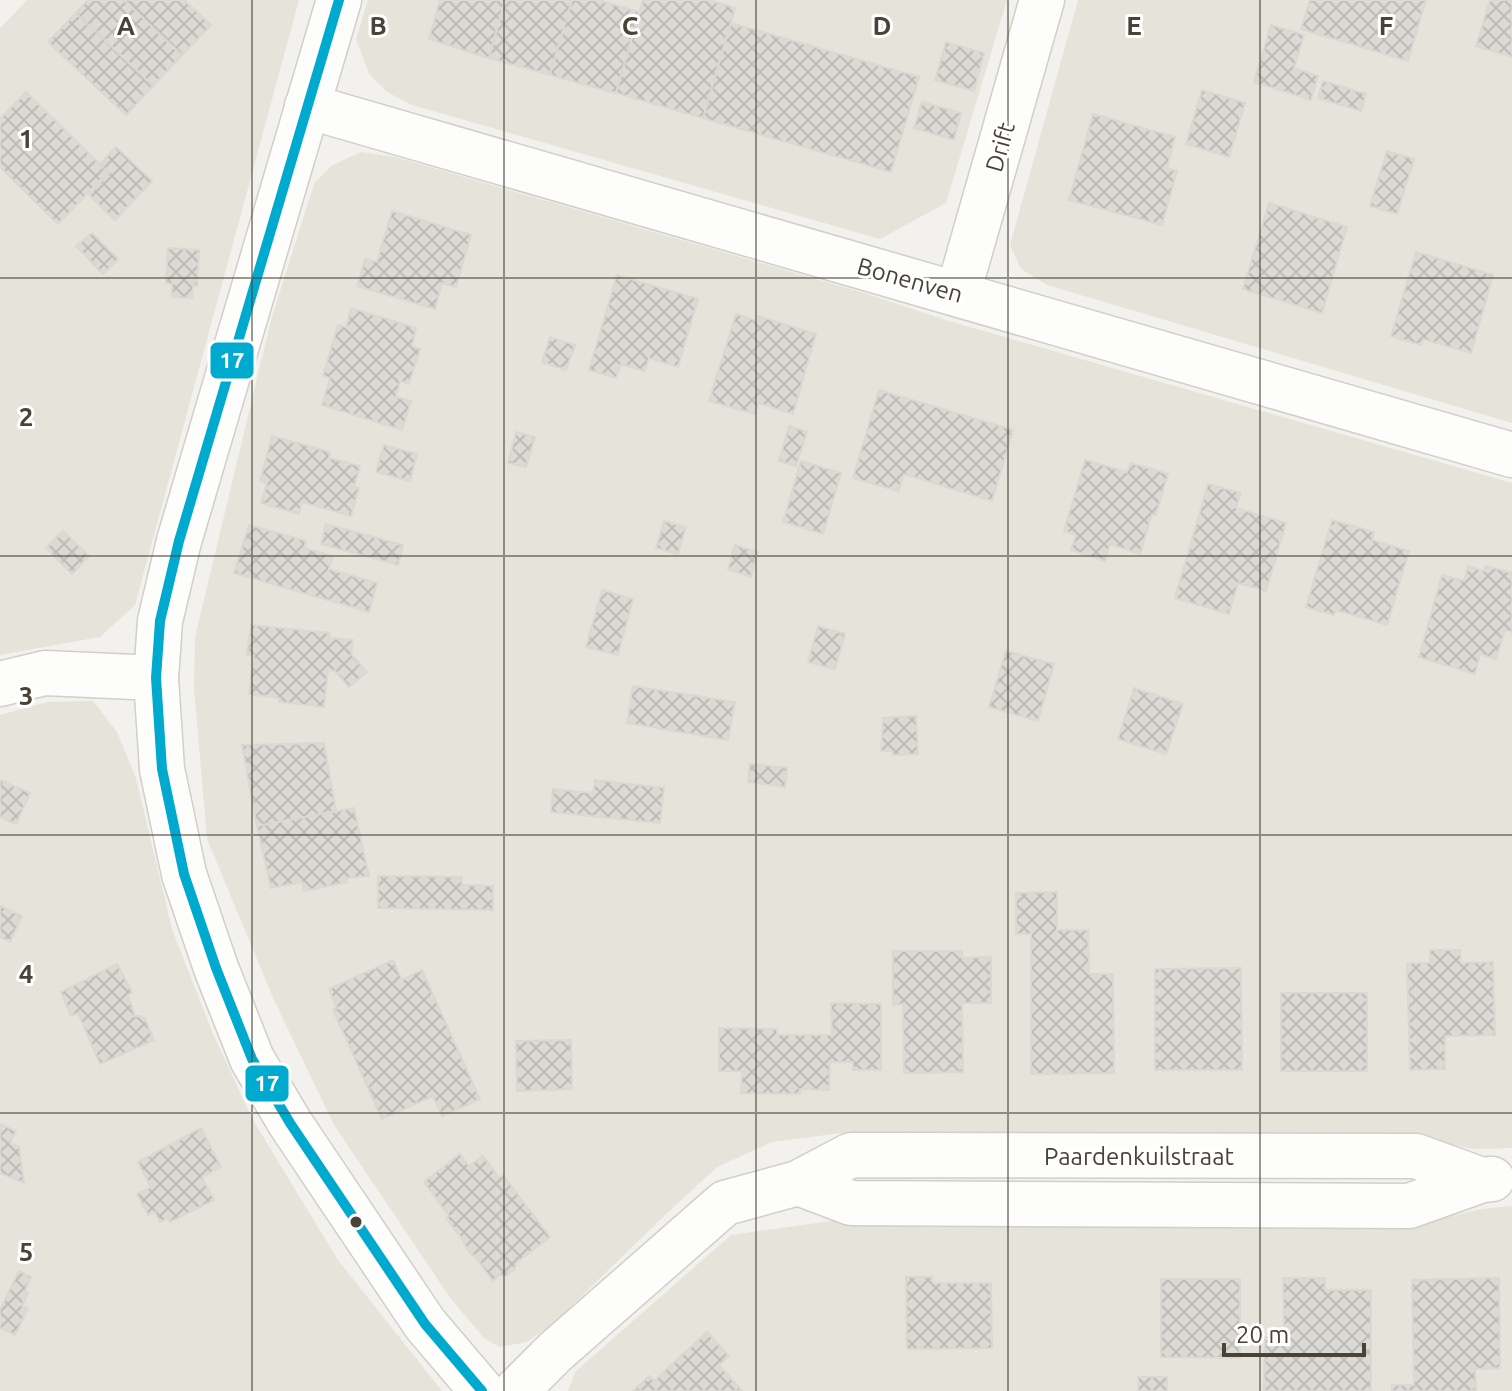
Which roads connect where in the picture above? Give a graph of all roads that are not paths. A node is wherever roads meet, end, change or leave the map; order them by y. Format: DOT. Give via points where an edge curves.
graph roads {
  1 [pos="339,0"];
  2 [pos="1042,0"];
  3 [pos="307,106"];
  4 [pos="958,293"];
  5 [pos="1512,455"];
  6 [pos="156,678"];
  7 [pos="0,684"];
  8 [pos="1497,1179"];
  9 [pos="482,1391"];
  10 [pos="516,1391"];
  1 -- 3 [label="street"];
  2 -- 4 [label="street, Drift"];
  3 -- 4 [label="street, Bonenven"];
  3 -- 6 [label="street" via="179,541 160,621"];
  4 -- 5 [label="street, Bonenven"];
  6 -- 7 [label="street" via="45,673"];
  6 -- 9 [label="street" via="162,769 184,874 252,1059 425,1324"];
  8 -- 10 [label="street, Paardenkuilstraat" via="1409,1206 851,1203 798,1183 725,1203"];
}
